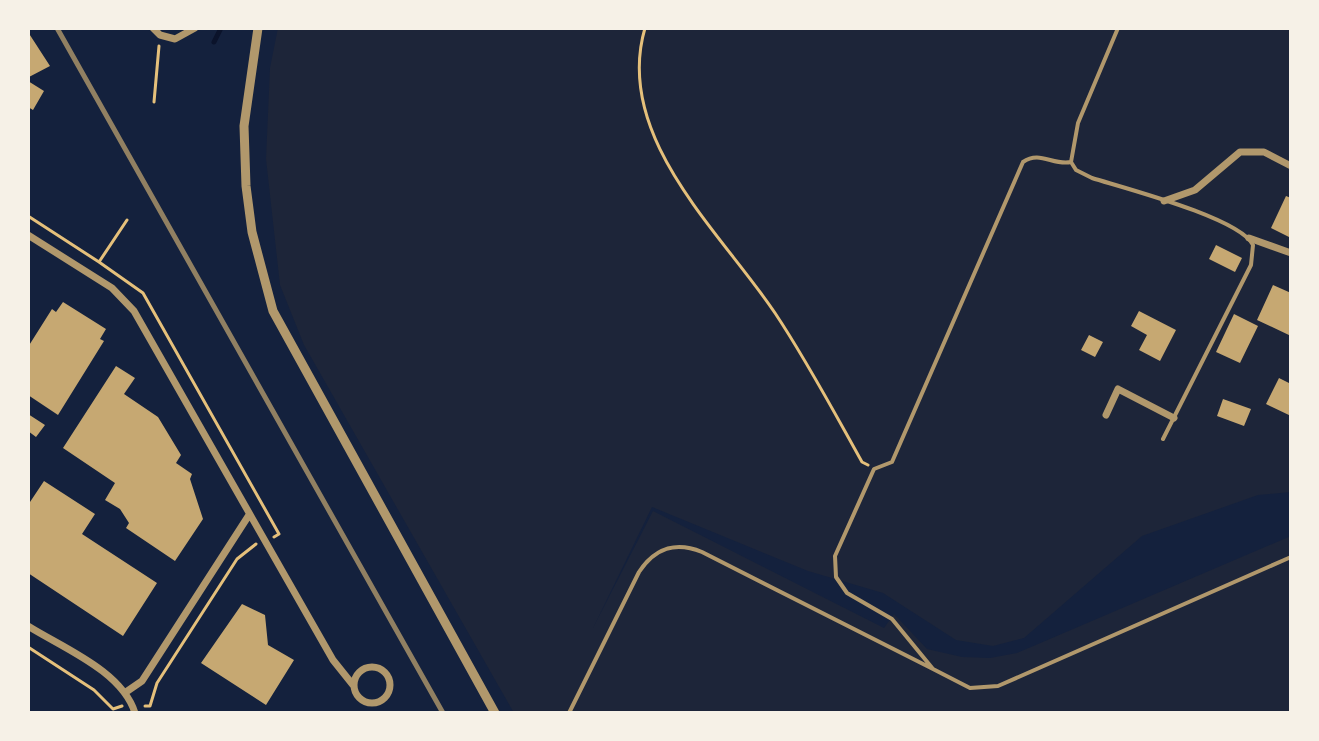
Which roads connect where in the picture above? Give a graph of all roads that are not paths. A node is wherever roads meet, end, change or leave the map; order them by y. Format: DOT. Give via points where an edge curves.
graph roads {
  1 [pos="195,28"];
  2 [pos="258,28"];
  3 [pos="1118,28"];
  4 [pos="156,31"];
  5 [pos="1071,162"];
  6 [pos="1291,166"];
  7 [pos="1164,201"];
  8 [pos="28,235"];
  9 [pos="1249,238"];
  10 [pos="1291,253"];
  11 [pos="1106,415"];
  12 [pos="1174,418"];
  13 [pos="1163,439"];
  14 [pos="249,515"];
  15 [pos="1291,557"];
  16 [pos="28,626"];
  17 [pos="933,669"];
  18 [pos="353,685"];
  19 [pos="126,692"];
  20 [pos="134,709"];
  21 [pos="495,713"];
  22 [pos="569,713"];
  1 -- 4 [label="street" via="175,39"];
  2 -- 21 [label="street" via="244,126 246,186 273,311"];
  3 -- 5 [label="lane" via="1078,123"];
  5 -- 7 [label="lane" via="1092,178"];
  5 -- 17 [label="lane" via="1038,156 1023,162 892,462 874,469 835,556 836,577 847,593 892,619"];
  6 -- 7 [label="street" via="1264,152 1240,152 1195,190"];
  7 -- 9 [label="lane"];
  8 -- 14 [label="street" via="127,302"];
  9 -- 10 [label="street"];
  9 -- 12 [label="lane" via="1251,265"];
  11 -- 12 [label="street" via="1118,389"];
  12 -- 13 [label="lane"];
  14 -- 18 [label="street" via="333,660"];
  14 -- 19 [label="street" via="142,681"];
  15 -- 17 [label="lane" via="998,686 970,688"];
  16 -- 19 [label="street"];
  17 -- 22 [label="lane" via="702,552 670,547 653,555 639,572"];
  18 -- 18 [label="street" via="361,701 373,704 388,695 390,683 381,669 369,667 360,671"];
  19 -- 20 [label="street"];
}
